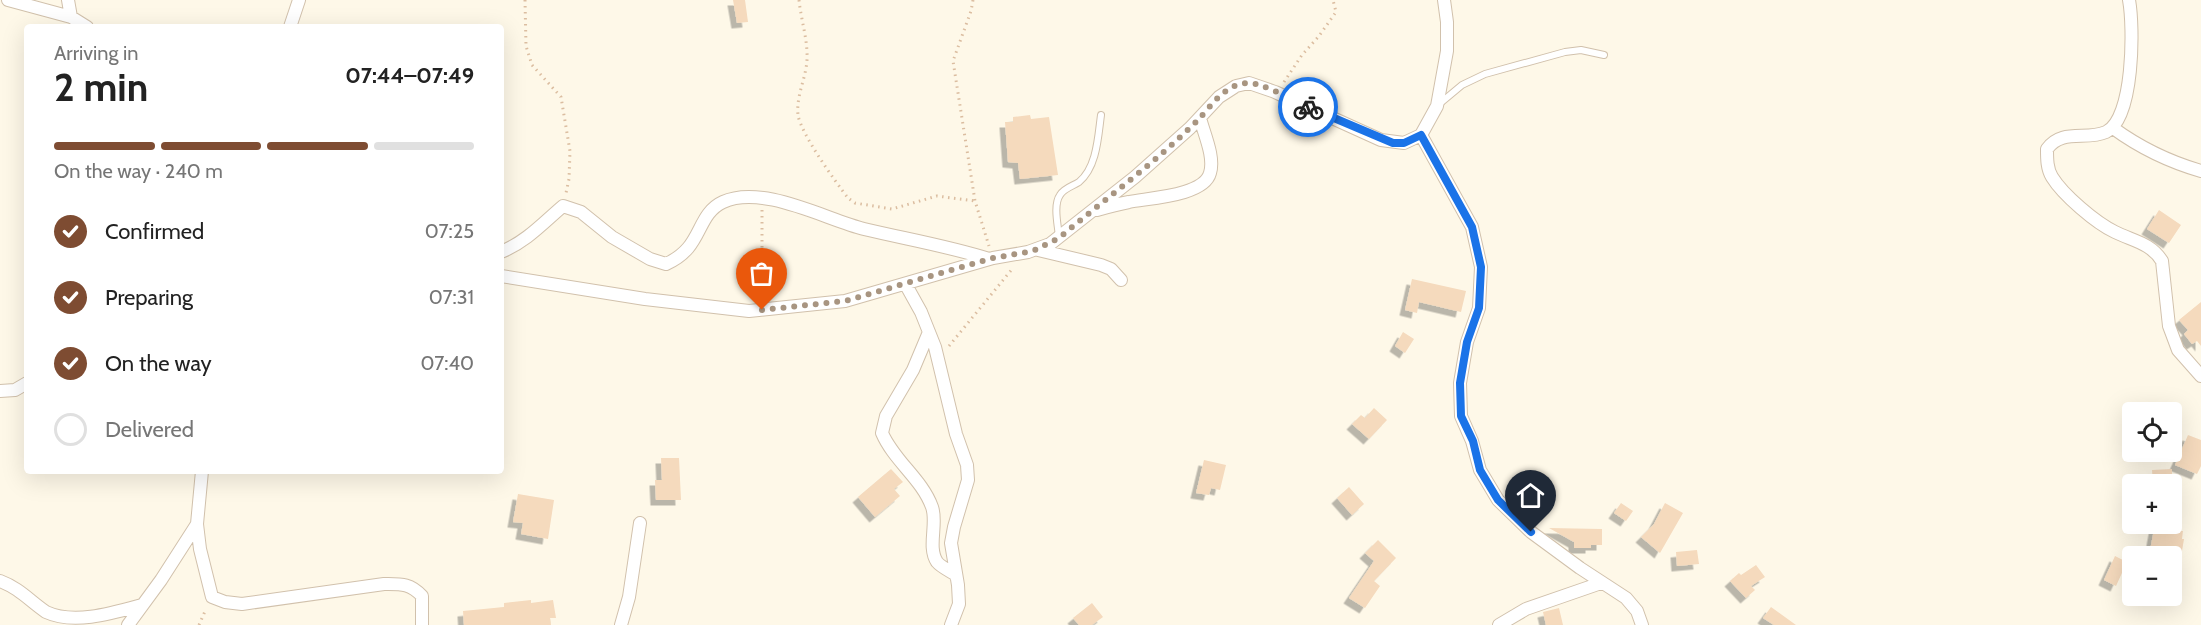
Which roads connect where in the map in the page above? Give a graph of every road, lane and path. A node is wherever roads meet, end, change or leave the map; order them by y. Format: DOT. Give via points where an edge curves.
graph roads {
  1 [pos="8,0"];
  2 [pos="68,0"];
  3 [pos="299,0"];
  4 [pos="525,0"];
  5 [pos="799,0"];
  6 [pos="973,0"];
  7 [pos="1333,0"];
  8 [pos="1444,0"];
  9 [pos="2129,0"];
  10 [pos="70,17"];
  11 [pos="82,24"];
  12 [pos="291,24"];
  13 [pos="1604,55"];
  14 [pos="1275,92"];
  15 [pos="1437,106"];
  16 [pos="1101,116"];
  17 [pos="1200,118"];
  18 [pos="2113,128"];
  19 [pos="1421,135"];
  20 [pos="2201,171"];
  21 [pos="762,199"];
  22 [pos="975,201"];
  23 [pos="563,206"];
  24 [pos="1090,212"];
  25 [pos="1059,238"];
  26 [pos="504,251"];
  27 [pos="1032,251"];
  28 [pos="991,259"];
  29 [pos="504,276"];
  30 [pos="1121,280"];
  31 [pos="906,285"];
  32 [pos="762,310"];
  33 [pos="929,332"];
  34 [pos="938,360"];
  35 [pos="2201,376"];
  36 [pos="24,385"];
  37 [pos="0,392"];
  38 [pos="202,474"];
  39 [pos="196,524"];
  40 [pos="640,524"];
  41 [pos="956,575"];
  42 [pos="0,581"];
  43 [pos="1601,583"];
  44 [pos="212,597"];
  45 [pos="142,605"];
  46 [pos="128,625"];
  47 [pos="199,625"];
  48 [pos="422,625"];
  49 [pos="621,625"];
  50 [pos="951,625"];
  51 [pos="1499,625"];
  52 [pos="1642,625"];
  1 -- 10 [label="street"];
  2 -- 10 [label="street"];
  3 -- 12 [label="street"];
  4 -- 23 [label="path" via="526,46 532,65 561,97 570,152"];
  5 -- 22 [label="path" via="807,61 798,117 809,141 848,198 855,203 892,209 937,196"];
  6 -- 22 [label="path" via="953,61"];
  7 -- 14 [label="path" via="1336,12"];
  8 -- 15 [label="street" via="1447,51"];
  9 -- 18 [label="street" via="2133,25 2129,81 2121,118"];
  10 -- 11 [label="street"];
  13 -- 15 [label="lane" via="1581,50 1565,52 1485,74 1462,85"];
  14 -- 17 [label="street" via="1249,83 1236,86 1219,97"];
  14 -- 19 [label="street" via="1381,140 1404,143"];
  15 -- 19 [label="street"];
  16 -- 25 [label="lane" via="1096,149 1087,172 1058,198"];
  17 -- 24 [label="street"];
  17 -- 24 [label="street" via="1211,168 1206,180 1193,189"];
  18 -- 20 [label="street" via="2180,165"];
  18 -- 35 [label="street" via="2104,133 2055,140 2047,149 2048,169 2068,196 2100,222 2157,254 2162,261 2169,326 2178,350"];
  19 -- 43 [label="street" via="1472,227 1481,267 1479,308 1467,342 1460,383 1461,416 1473,441 1480,470 1498,500 1531,532"];
  21 -- 23 [label="street" via="739,198 718,204 689,247 666,264 612,237 581,212"];
  21 -- 28 [label="street"];
  21 -- 32 [label="path"];
  22 -- 28 [label="path"];
  23 -- 26 [label="street" via="532,234"];
  24 -- 25 [label="street"];
  25 -- 27 [label="street"];
  27 -- 28 [label="street"];
  27 -- 30 [label="street" via="1101,265"];
  27 -- 34 [label="path"];
  28 -- 31 [label="street"];
  29 -- 32 [label="street" via="645,299"];
  31 -- 32 [label="street" via="845,301"];
  31 -- 33 [label="street"];
  33 -- 34 [label="street"];
  33 -- 41 [label="street" via="913,370 886,416 882,433 896,458 929,498 936,516 933,554 938,563"];
  34 -- 41 [label="street" via="967,465 968,480 951,543"];
  36 -- 37 [label="street"];
  38 -- 39 [label="street"];
  39 -- 44 [label="street"];
  39 -- 45 [label="street"];
  40 -- 49 [label="street"];
  41 -- 50 [label="street" via="959,604"];
  42 -- 45 [label="street" via="24,593 47,612 64,618 84,618"];
  43 -- 51 [label="street" via="1526,609"];
  43 -- 52 [label="street" via="1626,598"];
  44 -- 47 [label="path"];
  44 -- 48 [label="street" via="242,604 407,584 422,596"];
  45 -- 46 [label="street"];
}
